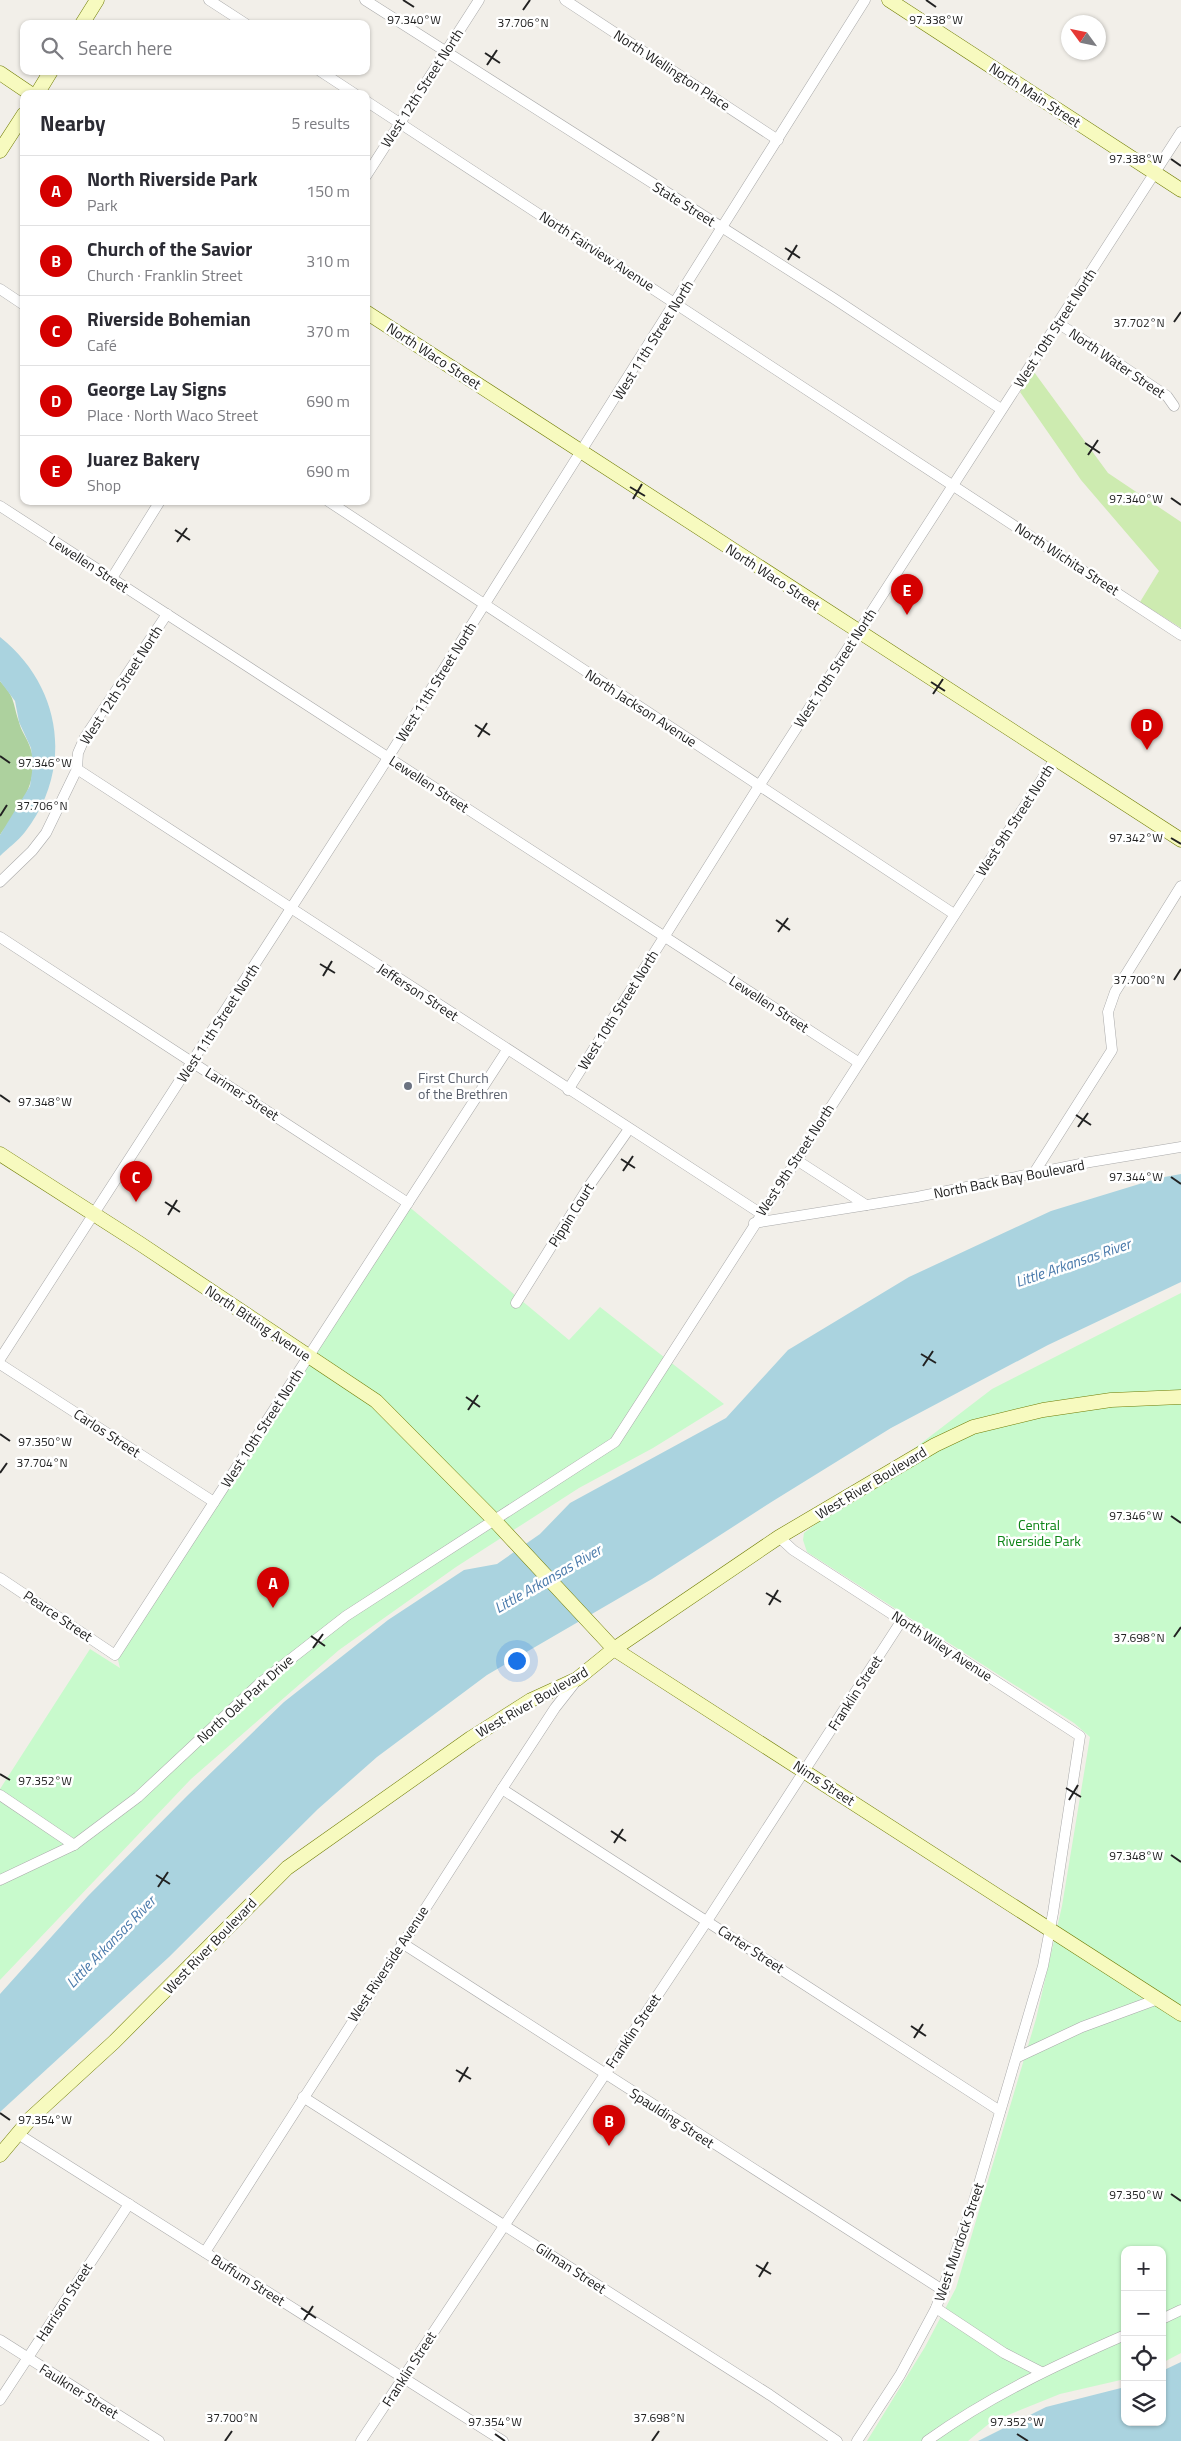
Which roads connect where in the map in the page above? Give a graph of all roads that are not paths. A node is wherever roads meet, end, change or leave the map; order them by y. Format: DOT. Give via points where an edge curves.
graph roads {
  1 [pos="97,0"];
  2 [pos="209,0"];
  3 [pos="365,0"];
  4 [pos="479,0"];
  5 [pos="565,0"];
  6 [pos="865,0"];
  7 [pos="889,0"];
  8 [pos="84,20"];
  9 [pos="240,20"];
  10 [pos="445,53"];
  11 [pos="0,74"];
  12 [pos="49,75"];
  13 [pos="326,75"];
  14 [pos="25,90"];
  15 [pos="39,90"];
  16 [pos="349,90"];
  17 [pos="370,104"];
  18 [pos="20,120"];
  19 [pos="400,123"];
  20 [pos="1181,132"];
  21 [pos="778,140"];
  22 [pos="0,151"];
  23 [pos="370,170"];
  24 [pos="1155,173"];
  25 [pos="1181,190"];
  26 [pos="723,228"];
  27 [pos="0,289"];
  28 [pos="20,302"];
  29 [pos="676,303"];
  30 [pos="370,315"];
  31 [pos="1058,323"];
  32 [pos="1174,406"];
  33 [pos="1001,409"];
  34 [pos="582,452"];
  35 [pos="953,484"];
  36 [pos="158,505"];
  37 [pos="334,505"];
  38 [pos="0,506"];
  39 [pos="112,578"];
  40 [pos="485,605"];
  41 [pos="167,614"];
  42 [pos="858,632"];
  43 [pos="1181,634"];
  44 [pos="388,757"];
  45 [pos="1055,759"];
  46 [pos="77,769"];
  47 [pos="759,786"];
  48 [pos="1181,840"];
  49 [pos="0,882"];
  50 [pos="1181,886"];
  51 [pos="291,909"];
  52 [pos="954,914"];
  53 [pos="664,936"];
  54 [pos="0,937"];
  55 [pos="507,1050"];
  56 [pos="193,1062"];
  57 [pos="858,1062"];
  58 [pos="568,1090"];
  59 [pos="629,1129"];
  60 [pos="1181,1147"];
  61 [pos="0,1154"];
  62 [pos="795,1159"];
  63 [pos="1034,1174"];
  64 [pos="408,1203"];
  65 [pos="866,1205"];
  66 [pos="760,1213"];
  67 [pos="94,1215"];
  68 [pos="754,1223"];
  69 [pos="516,1303"];
  70 [pos="308,1356"];
  71 [pos="0,1359"];
  72 [pos="0,1364"];
  73 [pos="1181,1397"];
  74 [pos="214,1502"];
  75 [pos="494,1520"];
  76 [pos="778,1537"];
  77 [pos="0,1578"];
  78 [pos="902,1620"];
  79 [pos="614,1649"];
  80 [pos="115,1655"];
  81 [pos="577,1679"];
  82 [pos="1080,1736"];
  83 [pos="805,1770"];
  84 [pos="502,1789"];
  85 [pos="0,1795"];
  86 [pos="74,1845"];
  87 [pos="0,1880"];
  88 [pos="707,1921"];
  89 [pos="1050,1930"];
  90 [pos="402,1942"];
  91 [pos="1158,1999"];
  92 [pos="1181,2014"];
  93 [pos="1018,2057"];
  94 [pos="604,2075"];
  95 [pos="303,2097"];
  96 [pos="1000,2110"];
  97 [pos="18,2134"];
  98 [pos="0,2155"];
  99 [pos="129,2204"];
  100 [pos="504,2225"];
  101 [pos="205,2252"];
  102 [pos="944,2291"];
  103 [pos="936,2308"];
  104 [pos="1181,2310"];
  105 [pos="1166,2316"];
  106 [pos="1123,2336"];
  107 [pos="0,2340"];
  108 [pos="28,2358"];
  109 [pos="1041,2372"];
  110 [pos="402,2378"];
  111 [pos="0,2400"];
  112 [pos="159,2441"];
  113 [pos="361,2441"];
  114 [pos="503,2441"];
  115 [pos="837,2441"];
  116 [pos="858,2441"];
  117 [pos="927,2441"];
  1 -- 8 [label="street"];
  2 -- 9 [label="street"];
  3 -- 10 [label="street, State Street"];
  4 -- 10 [label="street, West 12th Street North"];
  5 -- 21 [label="street, North Wellington Place"];
  6 -- 21 [label="street, West 11th Street North"];
  7 -- 24 [label="street, North Main Street"];
  10 -- 19 [label="street, West 12th Street North"];
  10 -- 26 [label="street, State Street"];
  11 -- 14 [label="street"];
  12 -- 15 [label="street"];
  13 -- 16 [label="street"];
  17 -- 19 [label="street, North Fairview Avenue"];
  18 -- 22 [label="street"];
  19 -- 23 [label="street, West 12th Street North"];
  19 -- 29 [label="street, North Fairview Avenue"];
  20 -- 24 [label="street, West 10th Street North"];
  21 -- 26 [label="street, West 11th Street North"];
  24 -- 25 [label="street, North Main Street"];
  24 -- 31 [label="street, West 10th Street North"];
  26 -- 29 [label="street, West 11th Street North"];
  26 -- 33 [label="street, State Street"];
  27 -- 28 [label="street"];
  29 -- 34 [label="street, West 11th Street North"];
  29 -- 35 [label="street, North Fairview Avenue"];
  30 -- 34 [label="street, North Waco Street"];
  31 -- 32 [label="street, North Water Street" via="1167,396"];
  31 -- 33 [label="street, West 10th Street North"];
  33 -- 35 [label="street, West 10th Street North"];
  34 -- 40 [label="street, West 11th Street North"];
  34 -- 42 [label="street, North Waco Street"];
  35 -- 42 [label="street, West 10th Street North"];
  35 -- 43 [label="street, North Wichita Street"];
  36 -- 39 [label="street"];
  37 -- 40 [label="street, North Jackson Avenue"];
  38 -- 39 [label="street, Lewellen Street"];
  39 -- 41 [label="street, Lewellen Street"];
  40 -- 44 [label="street, West 11th Street North"];
  40 -- 47 [label="street, North Jackson Avenue"];
  41 -- 44 [label="street, Lewellen Street"];
  41 -- 46 [label="street, West 12th Street North" via="84,738 78,753"];
  42 -- 45 [label="street, North Waco Street"];
  42 -- 47 [label="street, West 10th Street North"];
  44 -- 51 [label="street, West 11th Street North"];
  44 -- 53 [label="street, Lewellen Street"];
  45 -- 48 [label="street, North Waco Street"];
  45 -- 52 [label="street, West 9th Street North"];
  46 -- 49 [label="street, West 12th Street North" via="46,833"];
  46 -- 51 [label="street, Jefferson Street"];
  47 -- 52 [label="street, North Jackson Avenue"];
  47 -- 53 [label="street, West 10th Street North"];
  50 -- 63 [label="street" via="1115,992 1108,1012 1112,1050"];
  51 -- 55 [label="street, Jefferson Street"];
  51 -- 56 [label="street, West 11th Street North"];
  52 -- 57 [label="street, West 9th Street North"];
  53 -- 57 [label="street, Lewellen Street"];
  53 -- 58 [label="street, West 10th Street North"];
  54 -- 56 [label="street, Larimer Street"];
  55 -- 58 [label="street, Jefferson Street"];
  55 -- 64 [label="street, West 10th Street North"];
  56 -- 64 [label="street, Larimer Street"];
  56 -- 67 [label="street, West 11th Street North"];
  57 -- 62 [label="street, West 9th Street North"];
  58 -- 59 [label="street, Jefferson Street"];
  59 -- 66 [label="street, Jefferson Street"];
  59 -- 69 [label="street, Pippin Court" via="589,1186"];
  60 -- 63 [label="street, North Back Bay Boulevard"];
  61 -- 67 [label="street, North Bitting Avenue"];
  62 -- 65 [label="street"];
  62 -- 66 [label="street, West 9th Street North"];
  63 -- 65 [label="street, North Back Bay Boulevard"];
  64 -- 70 [label="street, West 10th Street North"];
  65 -- 68 [label="street, North Back Bay Boulevard"];
  66 -- 68 [label="street, West 9th Street North"];
  67 -- 70 [label="street, North Bitting Avenue"];
  67 -- 71 [label="street, West 11th Street North"];
  68 -- 75 [label="street, West 9th Street North" via="615,1442"];
  70 -- 74 [label="street, West 10th Street North"];
  70 -- 75 [label="street, North Bitting Avenue" via="376,1401"];
  72 -- 74 [label="street, Carlos Street"];
  73 -- 76 [label="street, West River Boulevard" via="1102,1401 1043,1410 973,1427 935,1445"];
  74 -- 80 [label="street, West 10th Street North"];
  75 -- 79 [label="street, Nims Street"];
  75 -- 86 [label="street, North Oak Park Drive" via="310,1643 260,1683 138,1797"];
  76 -- 78 [label="street, North Wiley Avenue"];
  76 -- 79 [label="street, West River Boulevard"];
  77 -- 80 [label="street, Pearce Street"];
  78 -- 82 [label="street, North Wiley Avenue"];
  78 -- 83 [label="street, Franklin Street"];
  79 -- 81 [label="street, West River Boulevard"];
  79 -- 83 [label="street, Nims Street"];
  81 -- 84 [label="street, West Riverside Avenue"];
  81 -- 97 [label="street, West River Boulevard" via="531,1700 471,1738 287,1868"];
  82 -- 89 [label="street, West Murdock Street"];
  83 -- 88 [label="street, Franklin Street"];
  83 -- 89 [label="street, Nims Street"];
  84 -- 88 [label="street, Carter Street"];
  84 -- 90 [label="street, West Riverside Avenue"];
  85 -- 86 [label="street"];
  86 -- 87 [label="street, North Oak Park Drive"];
  88 -- 94 [label="street, Franklin Street"];
  88 -- 96 [label="street, Carter Street"];
  89 -- 91 [label="street, Nims Street"];
  89 -- 93 [label="street, West Murdock Street"];
  90 -- 94 [label="street, Spaulding Street"];
  90 -- 95 [label="street, West Riverside Avenue"];
  91 -- 92 [label="street, Nims Street"];
  91 -- 93 [label="street" via="1082,2027"];
  93 -- 96 [label="street, West Murdock Street"];
  94 -- 100 [label="street, Franklin Street"];
  94 -- 102 [label="street, Spaulding Street"];
  95 -- 100 [label="street, Gilman Street"];
  95 -- 101 [label="street, West Riverside Avenue"];
  96 -- 102 [label="street, West Murdock Street"];
  97 -- 98 [label="street, West River Boulevard"];
  97 -- 99 [label="street, Buffum Street"];
  99 -- 101 [label="street, Buffum Street"];
  99 -- 108 [label="street, Harrison Street"];
  100 -- 110 [label="street, Franklin Street"];
  100 -- 115 [label="street, Gilman Street"];
  101 -- 110 [label="street, Buffum Street"];
  102 -- 103 [label="street, West Murdock Street"];
  103 -- 109 [label="street" via="1004,2353"];
  103 -- 116 [label="street, West Murdock Street" via="900,2375"];
  104 -- 105 [label="street"];
  106 -- 109 [label="street"];
  107 -- 108 [label="street, Faulkner Street"];
  108 -- 111 [label="street, Harrison Street"];
  108 -- 112 [label="street, Faulkner Street"];
  109 -- 117 [label="street"];
  110 -- 113 [label="street, Franklin Street"];
  110 -- 114 [label="street, Buffum Street"];
}
